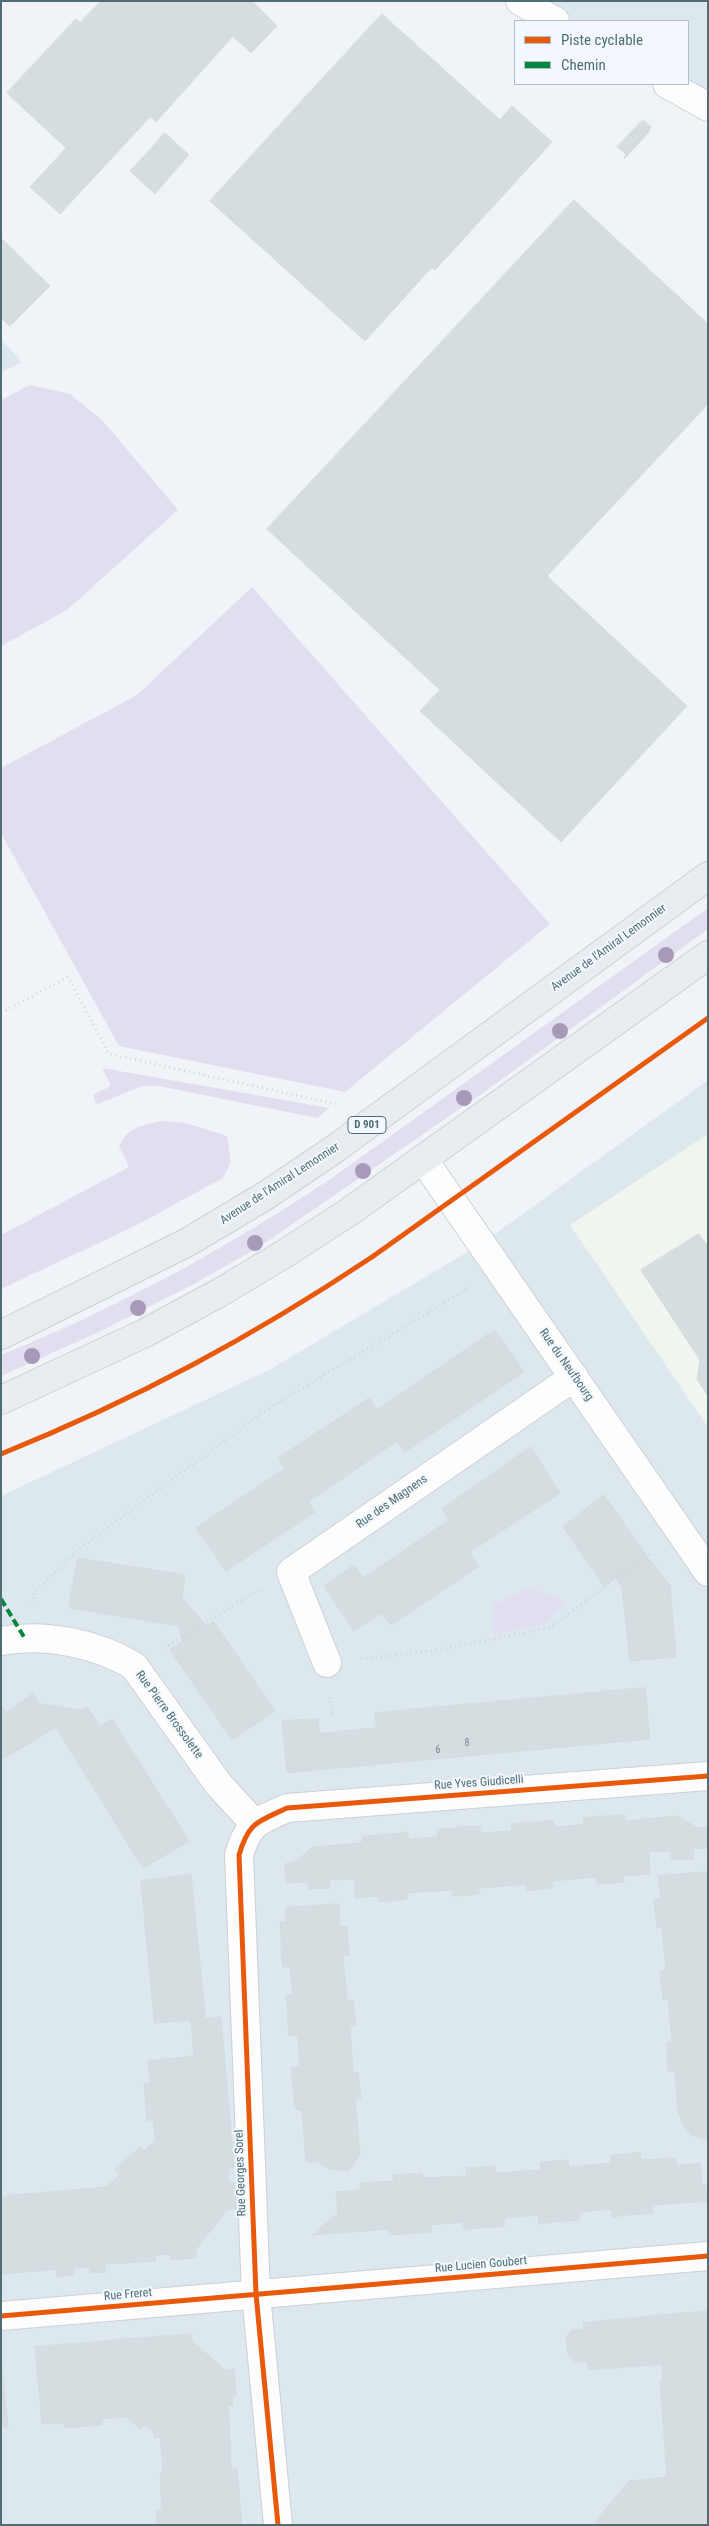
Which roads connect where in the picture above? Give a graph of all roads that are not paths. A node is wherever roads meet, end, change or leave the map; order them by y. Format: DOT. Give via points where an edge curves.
graph roads {
  1 [pos="520,1"];
  2 [pos="553,20"];
  3 [pos="669,85"];
  4 [pos="708,106"];
  5 [pos="708,876"];
  6 [pos="708,955"];
  7 [pos="423,1159"];
  8 [pos="1,1335"];
  9 [pos="574,1377"];
  10 [pos="1,1400"];
  11 [pos="708,1572"];
  12 [pos="13,1639"];
  13 [pos="326,1663"];
  14 [pos="708,1776"];
  15 [pos="255,1824"];
  16 [pos="708,2256"];
  17 [pos="256,2294"];
  18 [pos="1,2316"];
  19 [pos="278,2525"];
  1 -- 2 [label="street"];
  3 -- 4 [label="street"];
  5 -- 8 [label="main road, Avenue de l'Amiral Lemonnier / D 901" via="336,1148 265,1196 188,1242"];
  6 -- 7 [label="main road"];
  7 -- 9 [label="street, Rue du Neufbourg"];
  7 -- 10 [label="main road" via="349,1212 219,1293 145,1333"];
  9 -- 11 [label="street, Rue du Neufbourg"];
  9 -- 13 [label="street, Rue des Magnens" via="291,1572"];
  12 -- 15 [label="street, Rue Pierre Brossolette" via="99,1649 134,1666 219,1785"];
  14 -- 15 [label="street, Rue Yves Giudicelli" via="287,1808"];
  15 -- 17 [label="street, Rue Georges Sorel" via="245,1834 239,1855"];
  16 -- 17 [label="street, Rue Lucien Goubert"];
  17 -- 18 [label="street, Rue Freret"];
  17 -- 19 [label="street, Rue Georges Sorel"];
}
